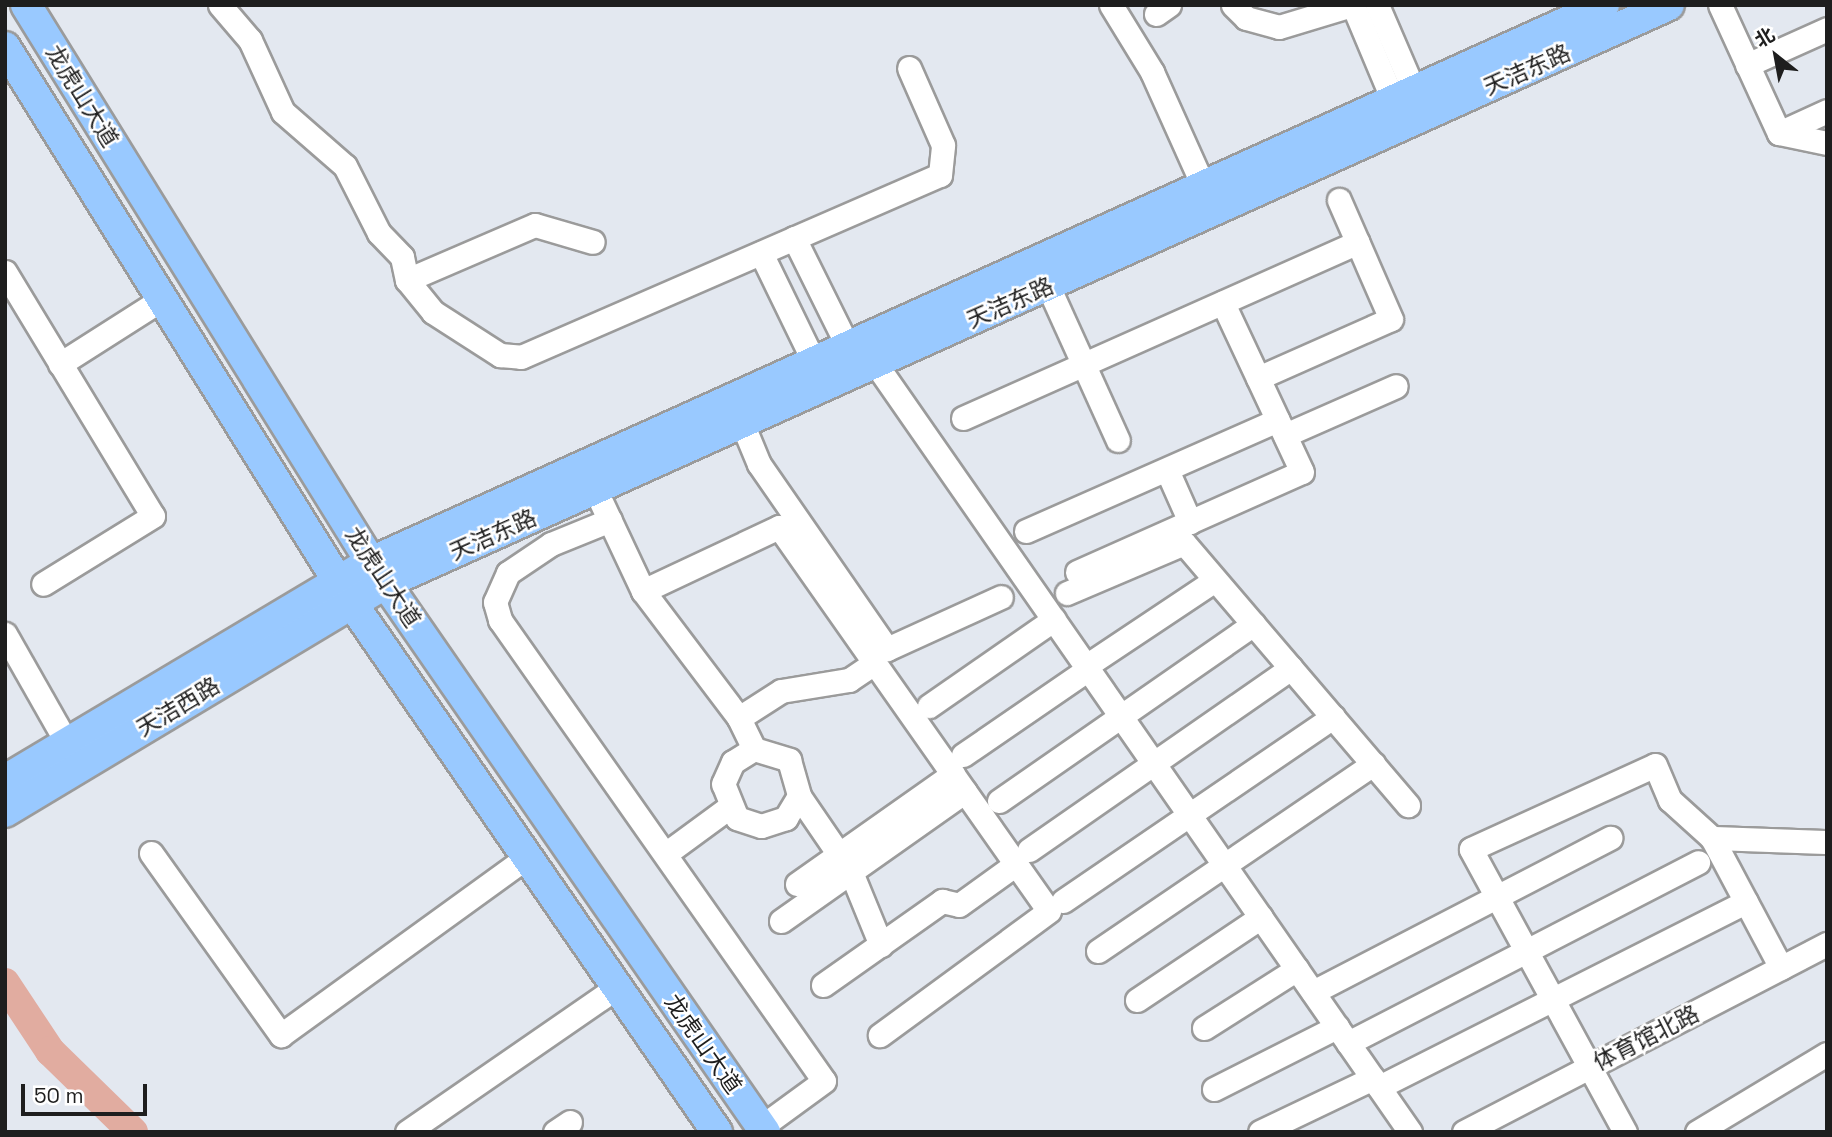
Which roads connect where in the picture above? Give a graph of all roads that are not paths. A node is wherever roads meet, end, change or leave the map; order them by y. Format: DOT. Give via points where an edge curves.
graph roads {
  1 [pos="26,5"];
  2 [pos="220,5"];
  3 [pos="1111,5"];
  4 [pos="1269,5"];
  5 [pos="1352,5"];
  6 [pos="1377,5"];
  7 [pos="1604,5"];
  8 [pos="1669,5"];
  9 [pos="1720,5"];
  10 [pos="1239,12"];
  11 [pos="1827,29"];
  12 [pos="5,47"];
  13 [pos="1747,65"];
  14 [pos="909,68"];
  15 [pos="1404,96"];
  16 [pos="1827,111"];
  17 [pos="1779,133"];
  18 [pos="1827,143"];
  19 [pos="1209,199"];
  20 [pos="1339,201"];
  21 [pos="794,238"];
  22 [pos="593,242"];
  23 [pos="1358,242"];
  24 [pos="761,253"];
  25 [pos="5,272"];
  26 [pos="407,280"];
  27 [pos="1048,286"];
  28 [pos="162,299"];
  29 [pos="1223,303"];
  30 [pos="848,347"];
  31 [pos="814,362"];
  32 [pos="876,363"];
  33 [pos="60,364"];
  34 [pos="1083,364"];
  35 [pos="1258,378"];
  36 [pos="1396,386"];
  37 [pos="963,418"];
  38 [pos="742,423"];
  39 [pos="1281,427"];
  40 [pos="1118,440"];
  41 [pos="1167,470"];
  42 [pos="595,489"];
  43 [pos="610,520"];
  44 [pos="1190,522"];
  45 [pos="1026,531"];
  46 [pos="379,573"];
  47 [pos="1216,580"];
  48 [pos="43,584"];
  49 [pos="344,591"];
  50 [pos="643,591"];
  51 [pos="1002,597"];
  52 [pos="1054,619"];
  53 [pos="1254,624"];
  54 [pos="5,634"];
  55 [pos="874,663"];
  56 [pos="1087,667"];
  57 [pos="1291,668"];
  58 [pos="929,706"];
  59 [pos="1120,715"];
  60 [pos="1333,717"];
  61 [pos="739,718"];
  62 [pos="67,743"];
  63 [pos="754,749"];
  64 [pos="1153,762"];
  65 [pos="1373,764"];
  66 [pos="960,774"];
  67 [pos="12,792"];
  68 [pos="799,796"];
  69 [pos="999,801"];
  70 [pos="1408,805"];
  71 [pos="728,808"];
  72 [pos="1190,815"];
  73 [pos="1610,838"];
  74 [pos="1712,838"];
  75 [pos="1827,842"];
  76 [pos="668,852"];
  77 [pos="151,853"];
  78 [pos="527,857"];
  79 [pos="1023,857"];
  80 [pos="1698,862"];
  81 [pos="845,863"];
  82 [pos="1225,866"];
  83 [pos="797,884"];
  84 [pos="1496,897"];
  85 [pos="1063,901"];
  86 [pos="1746,902"];
  87 [pos="1261,917"];
  88 [pos="781,921"];
  89 [pos="1827,944"];
  90 [pos="881,945"];
  91 [pos="1098,951"];
  92 [pos="1526,952"];
  93 [pos="1781,968"];
  94 [pos="1297,969"];
  95 [pos="823,985"];
  96 [pos="617,987"];
  97 [pos="1313,992"];
  98 [pos="1137,1000"];
  99 [pos="1551,1000"];
  100 [pos="1204,1028"];
  101 [pos="880,1035"];
  102 [pos="1343,1035"];
  103 [pos="1827,1054"];
  104 [pos="1587,1068"];
  105 [pos="1376,1082"];
  106 [pos="1214,1089"];
  107 [pos="763,1129"];
  108 [pos="407,1132"];
  109 [pos="717,1132"];
  110 [pos="1260,1132"];
  111 [pos="1410,1132"];
  112 [pos="1464,1132"];
  113 [pos="1625,1132"];
  114 [pos="1697,1132"];
  1 -- 46 [label="main road, 龙虎山大道"];
  2 -- 26 [label="street" via="250,40 284,112 345,166 379,233 402,257"];
  3 -- 19 [label="street" via="1152,72"];
  4 -- 10 [label="street"];
  5 -- 10 [label="street" via="1279,27"];
  5 -- 15 [label="street"];
  6 -- 15 [label="street"];
  7 -- 15 [label="main road, 天洁东路"];
  8 -- 19 [label="main road, 天洁东路"];
  9 -- 13 [label="street"];
  11 -- 13 [label="street"];
  12 -- 28 [label="main road, 龙虎山大道"];
  13 -- 17 [label="street"];
  14 -- 21 [label="street" via="943,145 940,175"];
  15 -- 19 [label="main road, 天洁东路"];
  16 -- 17 [label="street"];
  17 -- 18 [label="street"];
  19 -- 27 [label="main road, 天洁东路"];
  19 -- 30 [label="main road, 天洁东路"];
  20 -- 23 [label="street"];
  21 -- 24 [label="street"];
  21 -- 30 [label="street"];
  22 -- 26 [label="street" via="535,225"];
  23 -- 29 [label="street"];
  23 -- 35 [label="street" via="1391,319"];
  24 -- 26 [label="street" via="521,357 500,355 433,312"];
  24 -- 31 [label="street"];
  25 -- 33 [label="street"];
  27 -- 32 [label="main road, 天洁东路"];
  27 -- 34 [label="street"];
  28 -- 33 [label="street"];
  28 -- 49 [label="main road, 龙虎山大道"];
  29 -- 34 [label="street"];
  29 -- 35 [label="street"];
  30 -- 31 [label="main road, 天洁东路"];
  31 -- 46 [label="main road, 天洁东路"];
  32 -- 38 [label="main road, 天洁东路"];
  32 -- 52 [label="street"];
  33 -- 48 [label="street" via="153,516"];
  34 -- 37 [label="street"];
  34 -- 40 [label="street"];
  35 -- 39 [label="street"];
  36 -- 39 [label="street"];
  38 -- 42 [label="main road, 天洁东路"];
  38 -- 51 [label="street" via="759,464 887,649"];
  39 -- 41 [label="street"];
  39 -- 44 [label="street" via="1302,472"];
  41 -- 44 [label="street"];
  41 -- 45 [label="street"];
  42 -- 43 [label="street"];
  42 -- 46 [label="main road, 天洁东路"];
  43 -- 50 [label="street"];
  43 -- 76 [label="street" via="551,544 508,573 495,601 500,620"];
  44 -- 47 [label="street" via="1067,585 1184,543"];
  46 -- 49 [label="main road, 天洁东路"];
  46 -- 107 [label="main road, 龙虎山大道"];
  47 -- 53 [label="street"];
  47 -- 56 [label="street"];
  49 -- 62 [label="main road, 天洁西路"];
  49 -- 67 [label="main road, 天洁西路"];
  49 -- 78 [label="main road, 龙虎山大道"];
  50 -- 55 [label="street" via="779,527"];
  50 -- 61 [label="street"];
  52 -- 56 [label="street"];
  52 -- 58 [label="street"];
  53 -- 57 [label="street"];
  53 -- 59 [label="street"];
  54 -- 62 [label="street"];
  55 -- 61 [label="street" via="849,680 781,691"];
  55 -- 66 [label="street"];
  56 -- 59 [label="street"];
  56 -- 66 [label="street"];
  57 -- 60 [label="street"];
  57 -- 64 [label="street"];
  59 -- 64 [label="street"];
  59 -- 69 [label="street"];
  60 -- 65 [label="street"];
  60 -- 72 [label="street"];
  61 -- 63 [label="street"];
  62 -- 67 [label="main road, 天洁西路"];
  63 -- 68 [label="street" via="789,760"];
  63 -- 71 [label="street" via="726,772"];
  64 -- 72 [label="street"];
  64 -- 79 [label="street"];
  65 -- 70 [label="street"];
  65 -- 82 [label="street"];
  66 -- 79 [label="street"];
  66 -- 81 [label="street"];
  68 -- 71 [label="street" via="775,824 748,824"];
  68 -- 81 [label="street"];
  71 -- 76 [label="street"];
  72 -- 82 [label="street"];
  72 -- 85 [label="street"];
  73 -- 84 [label="street"];
  74 -- 75 [label="street"];
  74 -- 84 [label="street" via="1670,800 1655,765 1471,849"];
  74 -- 86 [label="street"];
  76 -- 107 [label="street" via="824,1081"];
  77 -- 78 [label="street" via="281,1035"];
  78 -- 96 [label="main road, 龙虎山大道"];
  79 -- 90 [label="street" via="959,905 942,901"];
  79 -- 101 [label="street" via="1049,911"];
  80 -- 92 [label="street"];
  81 -- 83 [label="street"];
  81 -- 88 [label="street"];
  81 -- 90 [label="street"];
  82 -- 87 [label="street"];
  82 -- 91 [label="street"];
  84 -- 92 [label="street"];
  84 -- 97 [label="street"];
  86 -- 93 [label="street"];
  86 -- 99 [label="street"];
  87 -- 94 [label="street"];
  87 -- 98 [label="street"];
  89 -- 93 [label="street, 体育馆北路"];
  90 -- 95 [label="street"];
  92 -- 99 [label="street"];
  92 -- 102 [label="street"];
  93 -- 104 [label="street, 体育馆北路"];
  94 -- 97 [label="street"];
  94 -- 100 [label="street"];
  96 -- 108 [label="street"];
  96 -- 109 [label="main road, 龙虎山大道"];
  97 -- 102 [label="street"];
  99 -- 104 [label="street"];
  99 -- 105 [label="street"];
  102 -- 105 [label="street"];
  102 -- 106 [label="street"];
  103 -- 114 [label="street"];
  104 -- 112 [label="street, 体育馆北路"];
  104 -- 113 [label="street"];
  105 -- 110 [label="street"];
  105 -- 111 [label="street"];
}
